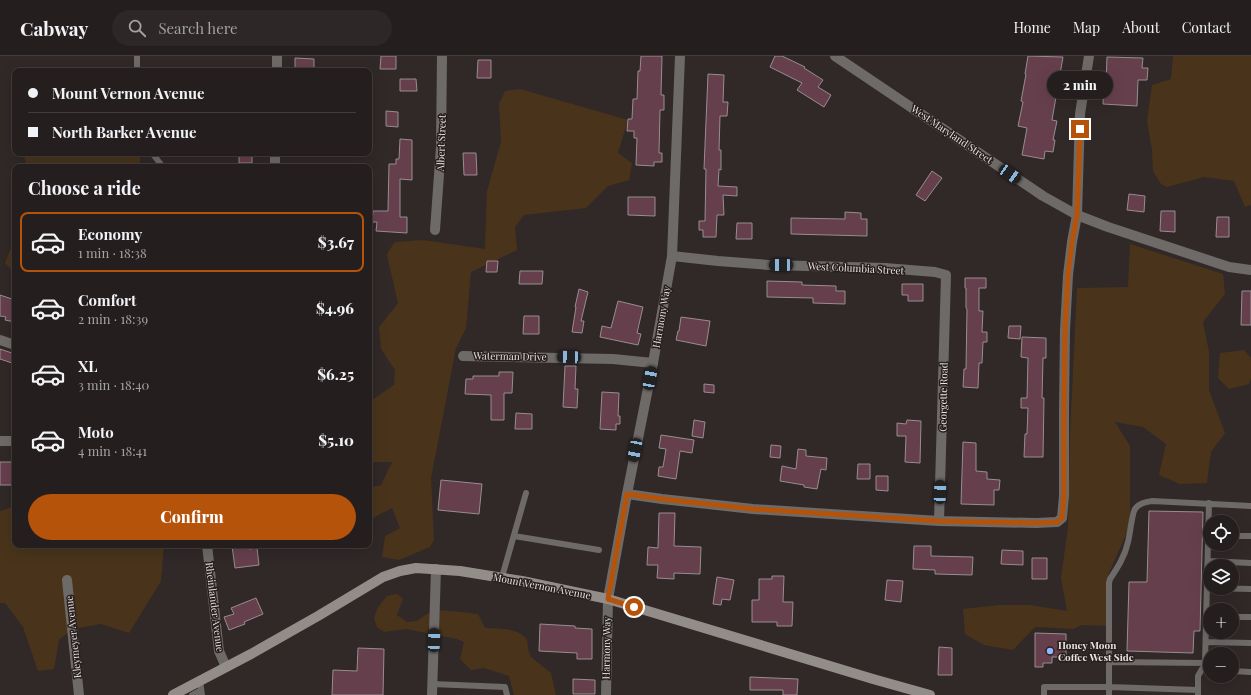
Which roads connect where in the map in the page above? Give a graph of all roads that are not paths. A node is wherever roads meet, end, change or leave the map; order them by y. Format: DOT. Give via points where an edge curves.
graph roads {
  1 [pos="137,56"];
  2 [pos="277,56"];
  3 [pos="442,56"];
  4 [pos="680,56"];
  5 [pos="835,56"];
  6 [pos="1089,56"];
  7 [pos="137,68"];
  8 [pos="277,68"];
  9 [pos="154,156"];
  10 [pos="161,164"];
  11 [pos="1077,215"];
  12 [pos="436,230"];
  13 [pos="672,256"];
  14 [pos="1251,270"];
  15 [pos="944,274"];
  16 [pos="0,340"];
  17 [pos="12,344"];
  18 [pos="463,356"];
  19 [pos="653,364"];
  20 [pos="0,441"];
  21 [pos="12,441"];
  22 [pos="526,493"];
  23 [pos="627,494"];
  24 [pos="1209,504"];
  25 [pos="1251,506"];
  26 [pos="1209,515"];
  27 [pos="939,521"];
  28 [pos="514,536"];
  29 [pos="1239,536"];
  30 [pos="1251,536"];
  31 [pos="207,548"];
  32 [pos="599,550"];
  33 [pos="1239,562"];
  34 [pos="1251,563"];
  35 [pos="436,569"];
  36 [pos="502,578"];
  37 [pos="67,580"];
  38 [pos="1239,589"];
  39 [pos="1251,589"];
  40 [pos="608,599"];
  41 [pos="1239,617"];
  42 [pos="1251,617"];
  43 [pos="1206,639"];
  44 [pos="1206,642"];
  45 [pos="1251,643"];
  46 [pos="1206,647"];
  47 [pos="1109,662"];
  48 [pos="1203,666"];
  49 [pos="226,667"];
  50 [pos="1203,668"];
  51 [pos="1239,672"];
  52 [pos="1251,672"];
  53 [pos="432,684"];
  54 [pos="1108,687"];
  55 [pos="201,689"];
  56 [pos="1198,693"];
  57 [pos="79,695"];
  58 [pos="173,695"];
  59 [pos="192,695"];
  60 [pos="432,695"];
  61 [pos="507,695"];
  62 [pos="606,695"];
  63 [pos="930,695"];
  64 [pos="1044,695"];
  65 [pos="1108,695"];
  1 -- 7 [label="lane"];
  2 -- 8 [label="street"];
  3 -- 12 [label="street, Albert Street" via="441,147"];
  4 -- 13 [label="street, Harmony Way"];
  5 -- 11 [label="street, West Maryland Street" via="1030,188"];
  6 -- 11 [label="street" via="1080,114"];
  9 -- 10 [label="lane"];
  11 -- 14 [label="street, West Maryland Street" via="1229,267"];
  11 -- 27 [label="street" via="1068,274 1065,330 1062,518 1053,523"];
  13 -- 15 [label="street, West Columbia Street" via="769,265 885,268"];
  13 -- 19 [label="street, Harmony Way"];
  15 -- 27 [label="street, Georgette Road" via="946,291"];
  16 -- 17 [label="street"];
  18 -- 19 [label="street, Waterman Drive" via="613,359"];
  19 -- 23 [label="street, Harmony Way"];
  20 -- 21 [label="street"];
  22 -- 28 [label="lane"];
  23 -- 27 [label="street" via="753,509"];
  23 -- 40 [label="street, Harmony Way"];
  24 -- 25 [label="lane"];
  24 -- 26 [label="lane"];
  24 -- 47 [label="lane" via="1152,501 1140,504 1134,511 1124,556 1109,583"];
  28 -- 32 [label="lane"];
  28 -- 36 [label="lane"];
  29 -- 30 [label="lane"];
  31 -- 49 [label="street, Rheinlander Avenue" via="219,651"];
  33 -- 34 [label="lane"];
  35 -- 36 [label="main road, Mount Vernon Avenue"];
  35 -- 49 [label="main road, Mount Vernon Avenue" via="416,568 383,577"];
  35 -- 53 [label="street"];
  36 -- 40 [label="main road, Mount Vernon Avenue"];
  37 -- 57 [label="street, Kleymeyer Avenue"];
  38 -- 39 [label="lane"];
  40 -- 62 [label="street, Harmony Way"];
  40 -- 63 [label="main road, Mount Vernon Avenue"];
  41 -- 42 [label="lane"];
  43 -- 44 [label="lane"];
  44 -- 45 [label="lane"];
  44 -- 46 [label="lane"];
  47 -- 48 [label="lane"];
  47 -- 54 [label="lane"];
  49 -- 55 [label="main road, Mount Vernon Avenue"];
  50 -- 56 [label="lane" via="1198,676"];
  51 -- 52 [label="lane"];
  53 -- 60 [label="street"];
  53 -- 61 [label="lane" via="505,686"];
  54 -- 56 [label="lane"];
  54 -- 64 [label="lane" via="1044,686"];
  54 -- 65 [label="lane"];
  55 -- 58 [label="main road, Mount Vernon Avenue"];
  55 -- 59 [label="lane"];
}
